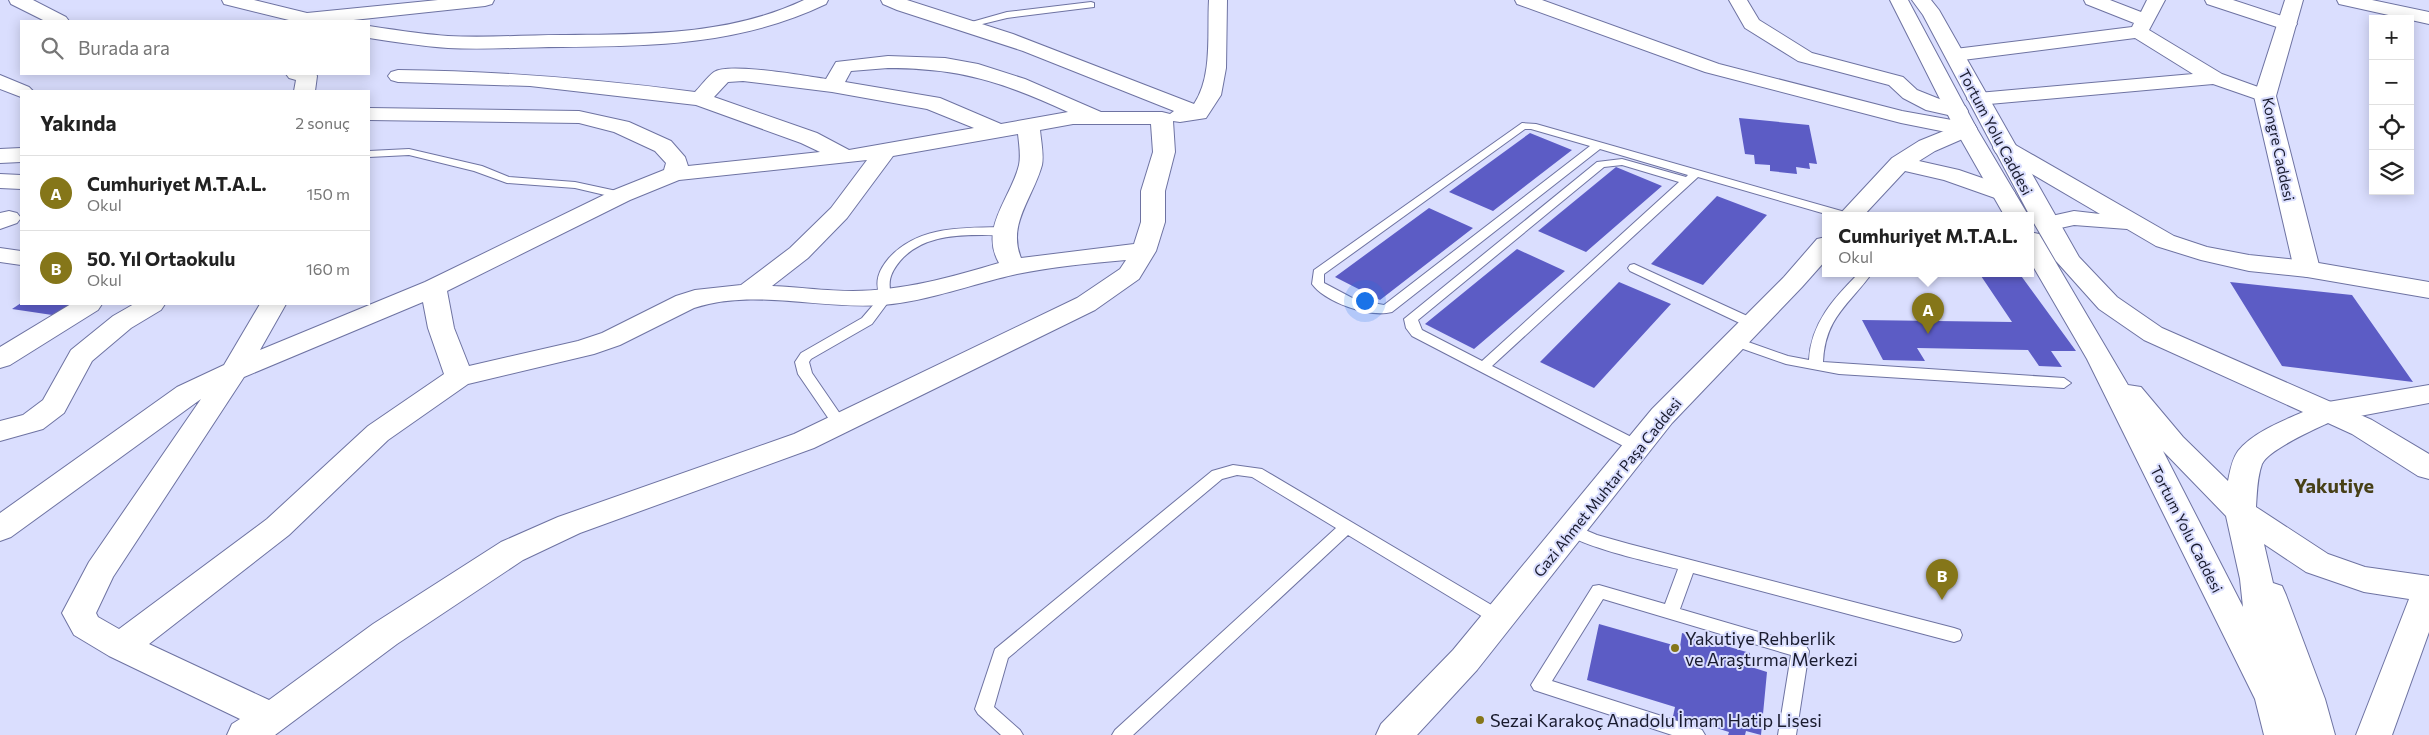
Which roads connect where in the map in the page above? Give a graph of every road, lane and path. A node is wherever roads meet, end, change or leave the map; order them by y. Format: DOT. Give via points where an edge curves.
graph roads {
  1 [pos="18,0"];
  2 [pos="231,0"];
  3 [pos="485,0"];
  4 [pos="819,0"];
  5 [pos="890,0"];
  6 [pos="1218,0"];
  7 [pos="1524,0"];
  8 [pos="1561,0"];
  9 [pos="1738,0"];
  10 [pos="1899,0"];
  11 [pos="1922,0"];
  12 [pos="2094,0"];
  13 [pos="2156,0"];
  14 [pos="2214,0"];
  15 [pos="2294,0"];
  16 [pos="2346,0"];
  17 [pos="1091,5"];
  18 [pos="349,18"];
  19 [pos="2429,18"];
  20 [pos="57,20"];
  21 [pos="307,20"];
  22 [pos="2287,24"];
  23 [pos="966,26"];
  24 [pos="2142,27"];
  25 [pos="370,32"];
  26 [pos="1955,55"];
  27 [pos="398,76"];
  28 [pos="1745,77"];
  29 [pos="2215,78"];
  30 [pos="0,81"];
  31 [pos="832,86"];
  32 [pos="20,90"];
  33 [pos="2265,96"];
  34 [pos="700,99"];
  35 [pos="1198,113"];
  36 [pos="1967,113"];
  37 [pos="370,114"];
  38 [pos="1097,118"];
  39 [pos="1162,118"];
  40 [pos="1029,126"];
  41 [pos="999,131"];
  42 [pos="1598,145"];
  43 [pos="2004,148"];
  44 [pos="886,150"];
  45 [pos="370,154"];
  46 [pos="20,155"];
  47 [pos="0,156"];
  48 [pos="846,157"];
  49 [pos="1900,163"];
  50 [pos="675,174"];
  51 [pos="1692,177"];
  52 [pos="0,181"];
  53 [pos="20,182"];
  54 [pos="2003,193"];
  55 [pos="622,195"];
  56 [pos="1829,212"];
  57 [pos="1854,212"];
  58 [pos="2014,212"];
  59 [pos="2031,212"];
  60 [pos="2034,220"];
  61 [pos="2137,226"];
  62 [pos="1005,231"];
  63 [pos="2039,232"];
  64 [pos="1822,249"];
  65 [pos="1144,251"];
  66 [pos="0,255"];
  67 [pos="20,258"];
  68 [pos="1014,267"];
  69 [pos="1634,268"];
  70 [pos="2307,269"];
  71 [pos="1862,277"];
  72 [pos="434,288"];
  73 [pos="2429,290"];
  74 [pos="748,292"];
  75 [pos="886,297"];
  76 [pos="87,305"];
  77 [pos="150,305"];
  78 [pos="272,305"];
  79 [pos="1742,332"];
  80 [pos="0,359"];
  81 [pos="2101,359"];
  82 [pos="1816,366"];
  83 [pos="1482,368"];
  84 [pos="234,371"];
  85 [pos="459,377"];
  86 [pos="2064,383"];
  87 [pos="2429,394"];
  88 [pos="2328,412"];
  89 [pos="840,424"];
  90 [pos="0,431"];
  91 [pos="1638,447"];
  92 [pos="2429,468"];
  93 [pos="2240,512"];
  94 [pos="1347,527"];
  95 [pos="0,529"];
  96 [pos="1572,530"];
  97 [pos="1687,566"];
  98 [pos="2429,589"];
  99 [pos="1671,612"];
  100 [pos="1499,618"];
  101 [pos="1954,635"];
  102 [pos="122,646"];
  103 [pos="2273,699"];
  104 [pos="272,718"];
  105 [pos="245,735"];
  106 [pos="1014,735"];
  107 [pos="1120,735"];
  108 [pos="1394,735"];
  109 [pos="1696,735"];
  110 [pos="1787,735"];
  111 [pos="2282,735"];
  112 [pos="2318,735"];
  113 [pos="2374,735"];
  1 -- 20 [label="main road"];
  2 -- 21 [label="main road"];
  3 -- 18 [label="main road"];
  4 -- 25 [label="main road" via="772,22 647,40 414,40"];
  5 -- 23 [label="main road"];
  6 -- 35 [label="main road" via="1216,68 1210,96"];
  7 -- 28 [label="main road"];
  8 -- 28 [label="main road" via="1731,61 1740,67"];
  9 -- 36 [label="main road" via="1752,24 1806,57 1896,82 1910,94 1934,105"];
  10 -- 36 [label="main road, Tortum Yolu Caddesi"];
  11 -- 26 [label="main road, Tortum Yolu Caddesi"];
  12 -- 24 [label="main road"];
  13 -- 24 [label="main road"];
  14 -- 22 [label="main road"];
  15 -- 22 [label="main road, Kongre Caddesi"];
  16 -- 19 [label="main road"];
  17 -- 23 [label="lane" via="1007,15"];
  18 -- 21 [label="main road"];
  22 -- 33 [label="main road, Kongre Caddesi"];
  23 -- 35 [label="main road" via="1058,56"];
  24 -- 26 [label="main road"];
  24 -- 29 [label="main road"];
  26 -- 36 [label="main road, Tortum Yolu Caddesi"];
  27 -- 34 [label="main road" via="530,80"];
  28 -- 36 [label="main road" via="1902,117"];
  29 -- 33 [label="main road"];
  29 -- 36 [label="main road"];
  30 -- 32 [label="main road"];
  31 -- 34 [label="main road" via="743,75 722,76"];
  31 -- 38 [label="main road" via="843,66 923,61 968,66 1021,83"];
  31 -- 41 [label="main road" via="932,103"];
  33 -- 70 [label="main road, Kongre Caddesi"];
  34 -- 48 [label="main road" via="808,138"];
  35 -- 39 [label="main road"];
  36 -- 43 [label="main road, Tortum Yolu Caddesi"];
  36 -- 49 [label="main road" via="1927,146"];
  36 -- 54 [label="main road, Tortum Yolu Caddesi"];
  37 -- 50 [label="main road" via="579,117 621,127 663,146 677,162"];
  38 -- 39 [label="main road"];
  38 -- 40 [label="main road" via="1074,118"];
  39 -- 65 [label="main road" via="1164,152 1153,190 1154,222"];
  40 -- 41 [label="main road"];
  40 -- 62 [label="main road" via="1031,164"];
  41 -- 44 [label="main road"];
  42 -- 42 [label="lane" via="1532,126 1519,127 1318,273 1318,284 1364,308 1387,309"];
  42 -- 51 [label="lane"];
  43 -- 59 [label="main road, Tortum Yolu Caddesi"];
  43 -- 61 [label="main road"];
  44 -- 48 [label="main road"];
  44 -- 74 [label="main road" via="839,213 799,253"];
  45 -- 55 [label="lane" via="409,152 478,168 506,180 575,185"];
  46 -- 47 [label="main road"];
  48 -- 50 [label="main road"];
  49 -- 54 [label="main road" via="1951,175"];
  49 -- 57 [label="main road"];
  50 -- 55 [label="main road"];
  51 -- 56 [label="lane"];
  51 -- 83 [label="lane"];
  51 -- 83 [label="lane" via="1622,162 1601,164 1414,315 1411,323 1417,333"];
  52 -- 53 [label="main road"];
  54 -- 58 [label="main road, Tortum Yolu Caddesi"];
  55 -- 72 [label="main road"];
  60 -- 63 [label="main road, Tortum Yolu Caddesi"];
  61 -- 63 [label="main road" via="2089,219 2061,220"];
  61 -- 70 [label="main road" via="2165,241 2200,253 2249,264"];
  62 -- 68 [label="main road" via="1003,238"];
  62 -- 75 [label="lane" via="940,232 924,237 906,248 888,267 882,286"];
  63 -- 81 [label="main road, Tortum Yolu Caddesi"];
  63 -- 88 [label="main road, Tortum Yolu Caddesi" via="2108,303 2153,334"];
  64 -- 79 [label="main road, Gazi Ahmet Muhtar Paşa Caddesi"];
  65 -- 68 [label="main road"];
  65 -- 89 [label="main road" via="1130,274 1086,304"];
  66 -- 67 [label="main road"];
  68 -- 75 [label="main road" via="958,283"];
  69 -- 79 [label="lane"];
  70 -- 73 [label="main road"];
  71 -- 82 [label="lane" via="1826,318 1818,339"];
  72 -- 84 [label="main road"];
  72 -- 85 [label="main road" via="441,328"];
  74 -- 75 [label="main road" via="853,299"];
  74 -- 85 [label="main road" via="704,296 602,342"];
  75 -- 89 [label="lane" via="876,314 867,321 810,353 802,362 805,374"];
  76 -- 80 [label="main road"];
  77 -- 90 [label="main road" via="122,322 81,356 54,406 33,422"];
  78 -- 84 [label="main road"];
  79 -- 82 [label="lane" via="1772,356"];
  79 -- 91 [label="main road, Gazi Ahmet Muhtar Paşa Caddesi" via="1662,416"];
  81 -- 93 [label="main road, Tortum Yolu Caddesi" via="2173,444"];
  81 -- 103 [label="main road, Tortum Yolu Caddesi"];
  82 -- 86 [label="lane"];
  83 -- 91 [label="lane"];
  84 -- 95 [label="main road" via="187,394"];
  84 -- 102 [label="main road" via="100,571 79,613 86,626"];
  85 -- 102 [label="main road" via="378,433 278,527"];
  87 -- 88 [label="main road"];
  88 -- 92 [label="main road, Tortum Yolu Caddesi" via="2392,444"];
  88 -- 93 [label="main road, Tortum Yolu Caddesi" via="2281,433 2250,458 2243,482"];
  89 -- 104 [label="main road" via="804,441 569,525 512,551 385,634"];
  91 -- 96 [label="main road, Gazi Ahmet Muhtar Paşa Caddesi"];
  93 -- 98 [label="main road, Tortum Yolu Caddesi" via="2317,563 2364,579"];
  93 -- 103 [label="main road, Tortum Yolu Caddesi" via="2256,579"];
  93 -- 112 [label="main road"];
  94 -- 100 [label="lane"];
  94 -- 106 [label="lane" via="1258,473 1237,469 1217,475 1001,654 984,709"];
  94 -- 107 [label="lane"];
  96 -- 97 [label="lane" via="1593,540"];
  96 -- 100 [label="main road, Gazi Ahmet Muhtar Paşa Caddesi"];
  97 -- 99 [label="lane"];
  97 -- 101 [label="lane"];
  98 -- 113 [label="main road, Tortum Yolu Caddesi"];
  99 -- 109 [label="lane" via="1599,591 1540,685"];
  99 -- 110 [label="lane" via="1800,651"];
  100 -- 108 [label="main road, Gazi Ahmet Muhtar Paşa Caddesi" via="1465,660"];
  102 -- 104 [label="main road"];
  103 -- 111 [label="main road, Tortum Yolu Caddesi"];
  104 -- 105 [label="main road"];
}
